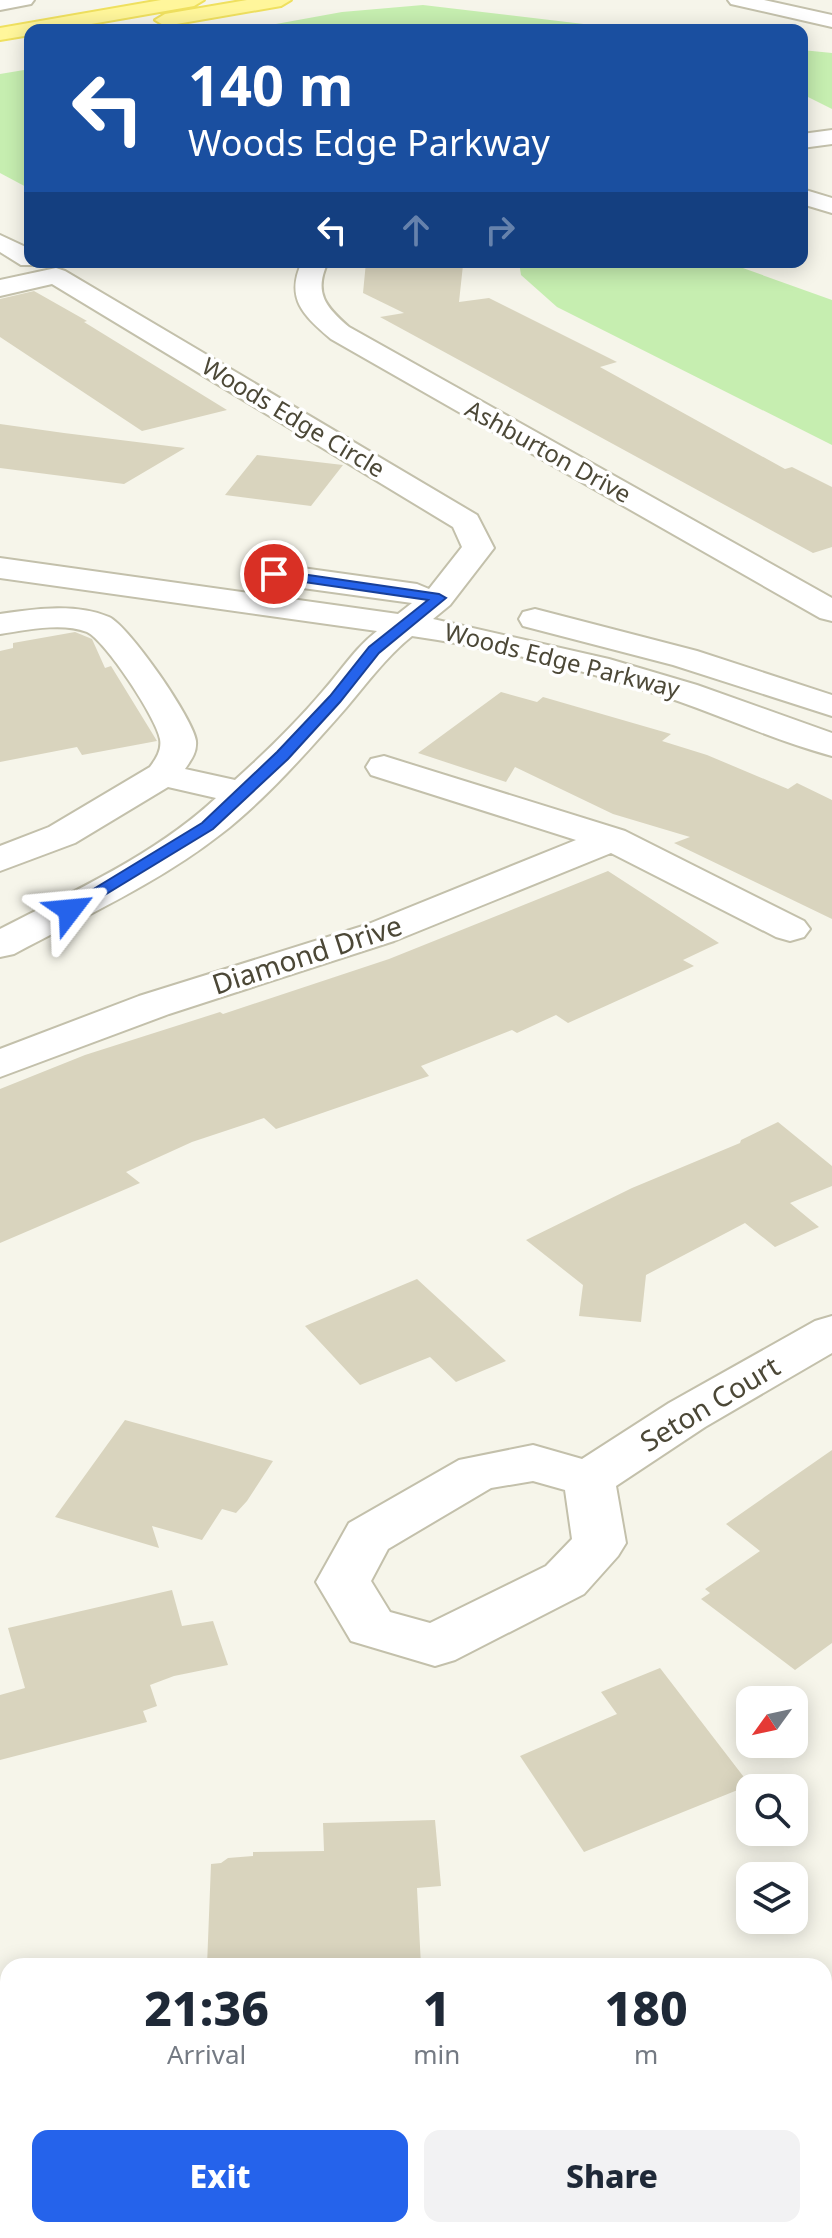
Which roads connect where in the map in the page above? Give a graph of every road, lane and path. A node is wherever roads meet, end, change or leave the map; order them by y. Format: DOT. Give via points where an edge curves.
graph roads {
  1 [pos="24,0"];
  2 [pos="194,0"];
  3 [pos="281,0"];
  4 [pos="738,0"];
  5 [pos="820,0"];
  6 [pos="0,4"];
  7 [pos="832,5"];
  8 [pos="832,21"];
  9 [pos="57,24"];
  10 [pos="146,24"];
  11 [pos="24,30"];
  12 [pos="0,34"];
  13 [pos="24,45"];
  14 [pos="0,50"];
  15 [pos="832,137"];
  16 [pos="808,140"];
  17 [pos="808,198"];
  18 [pos="832,206"];
  19 [pos="0,242"];
  20 [pos="24,256"];
  21 [pos="36,268"];
  22 [pos="43,268"];
  23 [pos="313,268"];
  24 [pos="0,288"];
  25 [pos="0,539"];
  26 [pos="152,559"];
  27 [pos="0,568"];
  28 [pos="228,568"];
  29 [pos="469,604"];
  30 [pos="832,611"];
  31 [pos="410,623"];
  32 [pos="0,624"];
  33 [pos="832,706"];
  34 [pos="832,745"];
  35 [pos="384,767"];
  36 [pos="163,775"];
  37 [pos="243,793"];
  38 [pos="612,839"];
  39 [pos="0,860"];
  40 [pos="790,929"];
  41 [pos="0,945"];
  42 [pos="0,1064"];
  43 [pos="832,1332"];
  44 [pos="589,1479"];
  1 -- 6 [label="street"];
  2 -- 9 [label="main road"];
  3 -- 10 [label="main road"];
  4 -- 8 [label="street"];
  5 -- 7 [label="street"];
  11 -- 12 [label="main road"];
  13 -- 14 [label="main road"];
  15 -- 16 [label="street"];
  17 -- 18 [label="street"];
  19 -- 20 [label="street"];
  21 -- 24 [label="street"];
  22 -- 29 [label="street, Woods Edge Circle" via="466,522 478,548"];
  23 -- 30 [label="street, Ashburton Drive" via="307,297 340,333"];
  25 -- 26 [label="street"];
  27 -- 31 [label="street, Woods Edge Parkway"];
  28 -- 29 [label="street, Woods Edge Parkway"];
  29 -- 31 [label="street, Woods Edge Circle"];
  29 -- 33 [label="street, Woods Edge Parkway" via="685,658"];
  31 -- 34 [label="street, Woods Edge Parkway" via="597,666"];
  31 -- 37 [label="street, Woods Edge Circle" via="374,650 335,699"];
  32 -- 36 [label="street" via="54,618 91,623 112,634 178,738 177,754"];
  35 -- 38 [label="street"];
  36 -- 37 [label="street"];
  36 -- 39 [label="street" via="62,835"];
  37 -- 41 [label="street, Woods Edge Circle" via="208,826 113,886"];
  38 -- 40 [label="street"];
  38 -- 42 [label="street, Diamond Drive" via="380,933 154,1005"];
  43 -- 44 [label="street, Seton Court" via="687,1415"];
}
